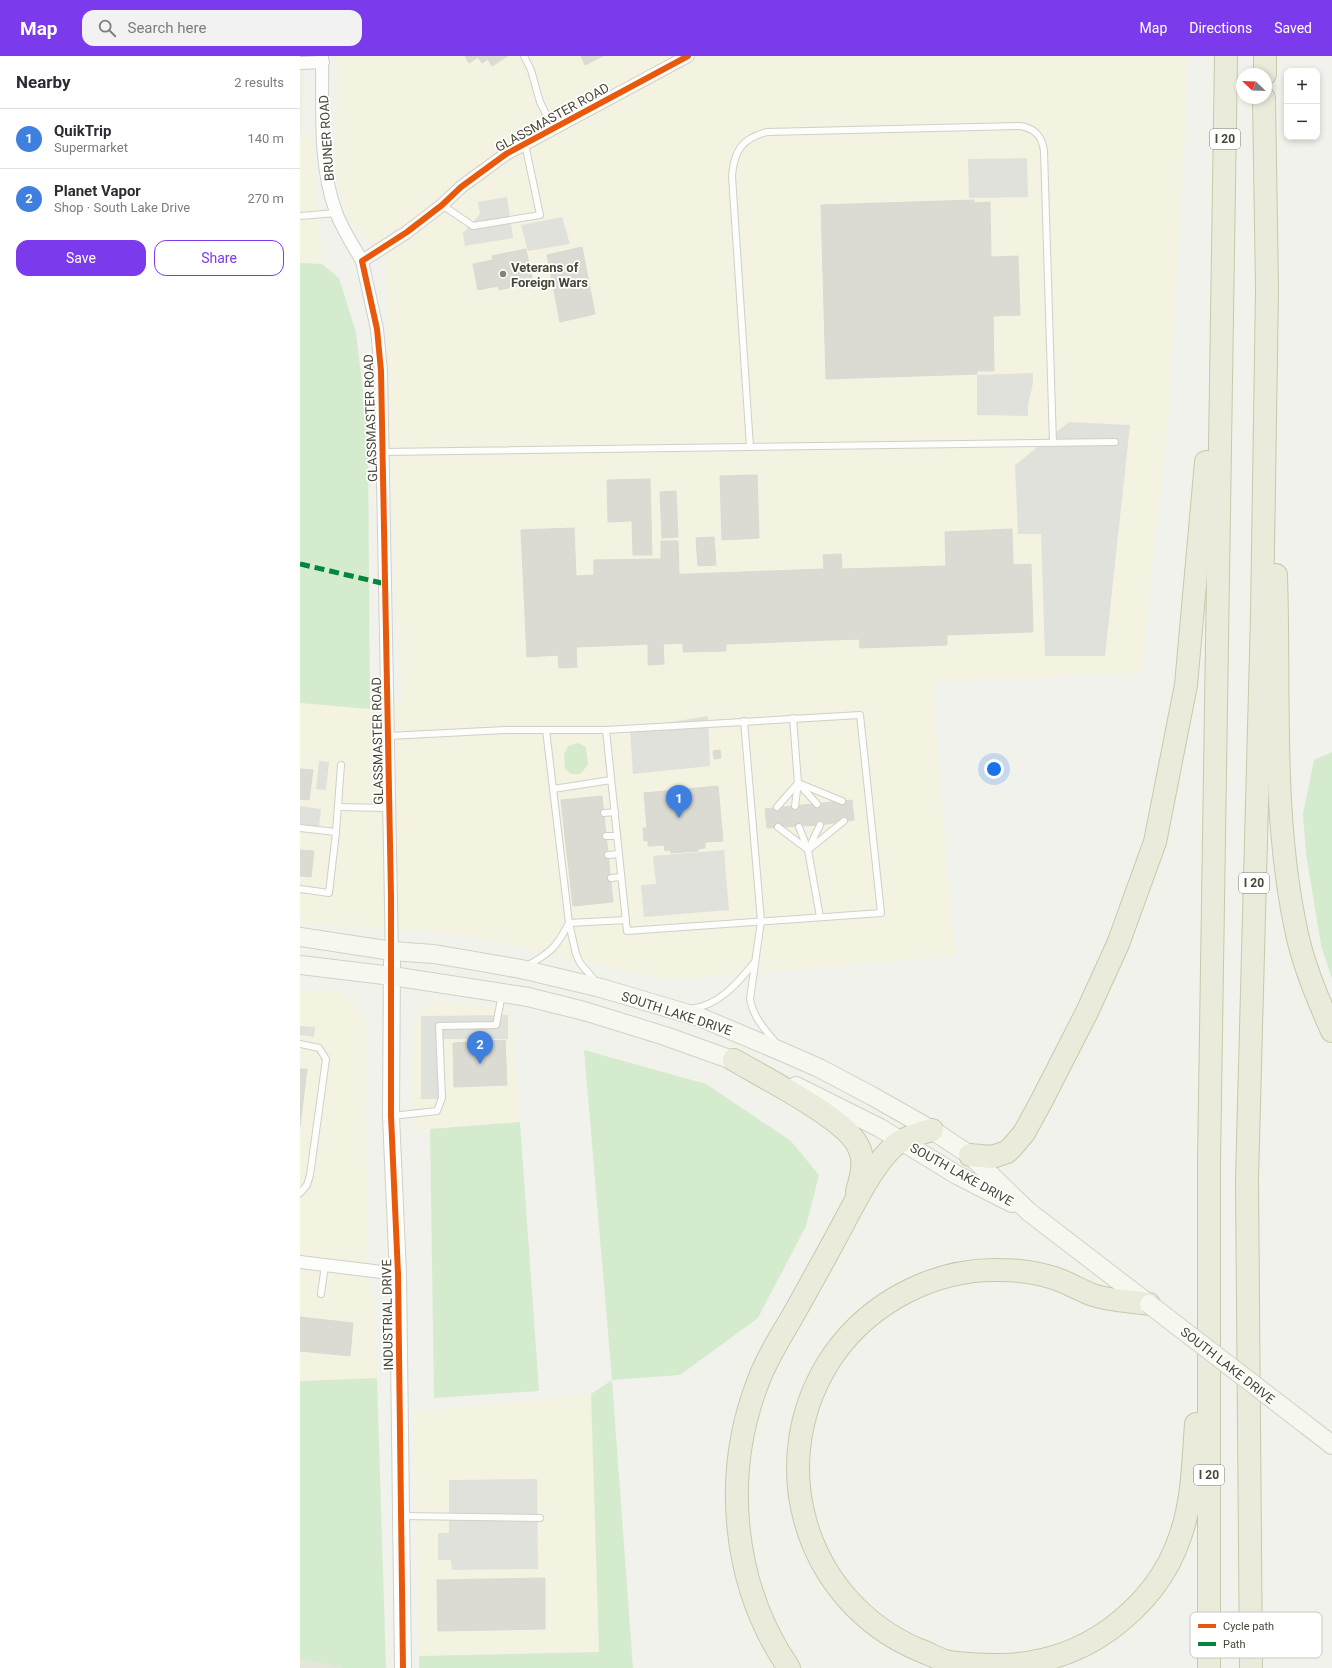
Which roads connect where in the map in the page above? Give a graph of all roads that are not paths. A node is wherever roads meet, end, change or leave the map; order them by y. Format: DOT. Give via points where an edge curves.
graph roads {
  1 [pos="524,56"];
  2 [pos="688,56"];
  3 [pos="1226,56"];
  4 [pos="1265,56"];
  5 [pos="322,59"];
  6 [pos="300,63"];
  7 [pos="1264,68"];
  8 [pos="1264,104"];
  9 [pos="553,128"];
  10 [pos="525,144"];
  11 [pos="442,205"];
  12 [pos="336,213"];
  13 [pos="300,216"];
  14 [pos="362,261"];
  15 [pos="1267,289"];
  16 [pos="1222,301"];
  17 [pos="1116,442"];
  18 [pos="1053,443"];
  19 [pos="750,447"];
  20 [pos="383,452"];
  21 [pos="793,718"];
  22 [pos="744,721"];
  23 [pos="546,730"];
  24 [pos="606,730"];
  25 [pos="388,736"];
  26 [pos="341,765"];
  27 [pos="611,780"];
  28 [pos="798,783"];
  29 [pos="553,789"];
  30 [pos="842,801"];
  31 [pos="816,804"];
  32 [pos="795,806"];
  33 [pos="338,807"];
  34 [pos="389,808"];
  35 [pos="777,808"];
  36 [pos="615,812"];
  37 [pos="604,813"];
  38 [pos="844,821"];
  39 [pos="820,825"];
  40 [pos="778,827"];
  41 [pos="799,827"];
  42 [pos="300,828"];
  43 [pos="336,832"];
  44 [pos="606,836"];
  45 [pos="617,836"];
  46 [pos="808,850"];
  47 [pos="619,854"];
  48 [pos="608,855"];
  49 [pos="621,877"];
  50 [pos="611,878"];
  51 [pos="300,889"];
  52 [pos="820,917"];
  53 [pos="626,920"];
  54 [pos="761,921"];
  55 [pos="570,923"];
  56 [pos="300,936"];
  57 [pos="755,962"];
  58 [pos="392,963"];
  59 [pos="300,965"];
  60 [pos="521,969"];
  61 [pos="601,988"];
  62 [pos="502,993"];
  63 [pos="676,1010"];
  64 [pos="1332,1030"];
  65 [pos="300,1044"];
  66 [pos="785,1052"];
  67 [pos="734,1060"];
  68 [pos="390,1116"];
  69 [pos="932,1130"];
  70 [pos="902,1141"];
  71 [pos="970,1155"];
  72 [pos="300,1193"];
  73 [pos="852,1207"];
  74 [pos="1029,1212"];
  75 [pos="300,1262"];
  76 [pos="325,1265"];
  77 [pos="398,1274"];
  78 [pos="1209,1282"];
  79 [pos="321,1294"];
  80 [pos="1149,1304"];
  81 [pos="1332,1445"];
  82 [pos="401,1516"];
  83 [pos="540,1518"];
  84 [pos="1209,1612"];
  85 [pos="1251,1612"];
  86 [pos="1251,1658"];
  87 [pos="403,1668"];
  88 [pos="789,1668"];
  89 [pos="1251,1668"];
  1 -- 9 [label="lane" via="531,70 540,102"];
  2 -- 9 [label="street, GLASSMASTER ROAD"];
  3 -- 16 [label="highway, I 20"];
  4 -- 7 [label="highway"];
  5 -- 6 [label="street"];
  5 -- 12 [label="street, BRUNER ROAD" via="326,173"];
  8 -- 15 [label="highway, I 20"];
  9 -- 10 [label="street, GLASSMASTER ROAD"];
  10 -- 11 [label="street, GLASSMASTER ROAD" via="490,164"];
  10 -- 11 [label="lane" via="540,215 473,226"];
  11 -- 14 [label="street, GLASSMASTER ROAD" via="391,244"];
  12 -- 13 [label="lane"];
  12 -- 14 [label="street, BRUNER ROAD"];
  14 -- 20 [label="street, GLASSMASTER ROAD" via="377,329"];
  15 -- 64 [label="highway" via="1282,845 1297,935"];
  15 -- 85 [label="highway, I 20" via="1262,615 1247,1179"];
  16 -- 71 [label="highway" via="1186,685 1155,842 1118,944 1087,1012 1024,1133 1007,1152 992,1157"];
  16 -- 78 [label="highway, I 20"];
  17 -- 18 [label="lane"];
  18 -- 19 [label="lane"];
  18 -- 19 [label="lane" via="1044,151 1043,142 1038,134 1031,128 1021,126 767,132 745,141 732,164 732,176"];
  19 -- 20 [label="lane"];
  20 -- 25 [label="street, GLASSMASTER ROAD"];
  21 -- 22 [label="lane"];
  21 -- 28 [label="lane"];
  21 -- 52 [label="lane" via="860,715 881,913"];
  22 -- 24 [label="lane"];
  22 -- 54 [label="lane"];
  23 -- 24 [label="lane"];
  23 -- 25 [label="lane"];
  23 -- 29 [label="lane"];
  24 -- 27 [label="lane"];
  25 -- 34 [label="street, GLASSMASTER ROAD"];
  26 -- 33 [label="lane"];
  27 -- 29 [label="lane"];
  27 -- 36 [label="lane"];
  28 -- 30 [label="lane"];
  28 -- 31 [label="lane"];
  28 -- 32 [label="lane"];
  28 -- 35 [label="lane"];
  29 -- 55 [label="lane" via="560,819 568,880"];
  33 -- 34 [label="lane"];
  33 -- 43 [label="lane"];
  34 -- 58 [label="street, GLASSMASTER ROAD"];
  36 -- 37 [label="lane"];
  36 -- 45 [label="lane"];
  38 -- 46 [label="lane"];
  39 -- 46 [label="lane"];
  40 -- 46 [label="lane"];
  41 -- 46 [label="lane"];
  42 -- 43 [label="lane"];
  43 -- 51 [label="lane" via="329,893"];
  44 -- 45 [label="lane"];
  45 -- 47 [label="lane"];
  46 -- 52 [label="lane"];
  47 -- 48 [label="lane"];
  47 -- 49 [label="lane"];
  49 -- 50 [label="lane"];
  49 -- 53 [label="lane"];
  52 -- 54 [label="lane"];
  53 -- 54 [label="lane" via="627,931"];
  53 -- 55 [label="lane"];
  54 -- 57 [label="lane"];
  55 -- 60 [label="lane" via="552,950"];
  55 -- 61 [label="lane" via="580,963"];
  56 -- 58 [label="main road, SOUTH LAKE DRIVE"];
  57 -- 63 [label="lane" via="730,991 693,1009"];
  57 -- 66 [label="lane" via="750,991 752,1008 763,1027"];
  58 -- 59 [label="main road, SOUTH LAKE DRIVE"];
  58 -- 60 [label="main road, SOUTH LAKE DRIVE" via="434,954"];
  58 -- 62 [label="main road, SOUTH LAKE DRIVE"];
  58 -- 68 [label="street, INDUSTRIAL DRIVE"];
  60 -- 61 [label="main road, SOUTH LAKE DRIVE"];
  61 -- 63 [label="main road, SOUTH LAKE DRIVE"];
  62 -- 67 [label="main road, SOUTH LAKE DRIVE" via="584,1011"];
  62 -- 68 [label="lane" via="496,1025 439,1026 442,1098 437,1111"];
  63 -- 66 [label="main road, SOUTH LAKE DRIVE"];
  65 -- 72 [label="lane" via="320,1048 326,1058 310,1175 307,1185"];
  66 -- 69 [label="main road, SOUTH LAKE DRIVE"];
  67 -- 70 [label="main road, SOUTH LAKE DRIVE" via="815,1095"];
  67 -- 73 [label="highway" via="814,1107 850,1134 857,1144 863,1164 862,1176"];
  68 -- 77 [label="street, INDUSTRIAL DRIVE"];
  69 -- 70 [label="highway"];
  69 -- 71 [label="main road, SOUTH LAKE DRIVE"];
  70 -- 73 [label="highway" via="884,1156"];
  70 -- 74 [label="main road, SOUTH LAKE DRIVE" via="957,1175"];
  71 -- 74 [label="main road, SOUTH LAKE DRIVE"];
  73 -- 88 [label="highway" via="767,1362 748,1412 740,1455 737,1500 743,1557 757,1606"];
  74 -- 80 [label="main road, SOUTH LAKE DRIVE"];
  75 -- 76 [label="street"];
  76 -- 77 [label="street"];
  76 -- 79 [label="lane"];
  77 -- 82 [label="street, INDUSTRIAL DRIVE"];
  78 -- 80 [label="highway" via="1190,1502 1170,1562 1141,1603 1098,1638 1049,1659 1019,1665 944,1660 901,1642 854,1607 826,1570 814,1546 801,1504 797,1479 801,1428 808,1405 829,1361 845,1338 865,1318 900,1295 924,1284 966,1272 998,1270 1044,1275 1093,1295"];
  78 -- 84 [label="highway, I 20"];
  80 -- 81 [label="main road, SOUTH LAKE DRIVE, bridge"];
  82 -- 83 [label="lane"];
  82 -- 87 [label="street, INDUSTRIAL DRIVE"];
  86 -- 89 [label="highway, I 20"];
}
